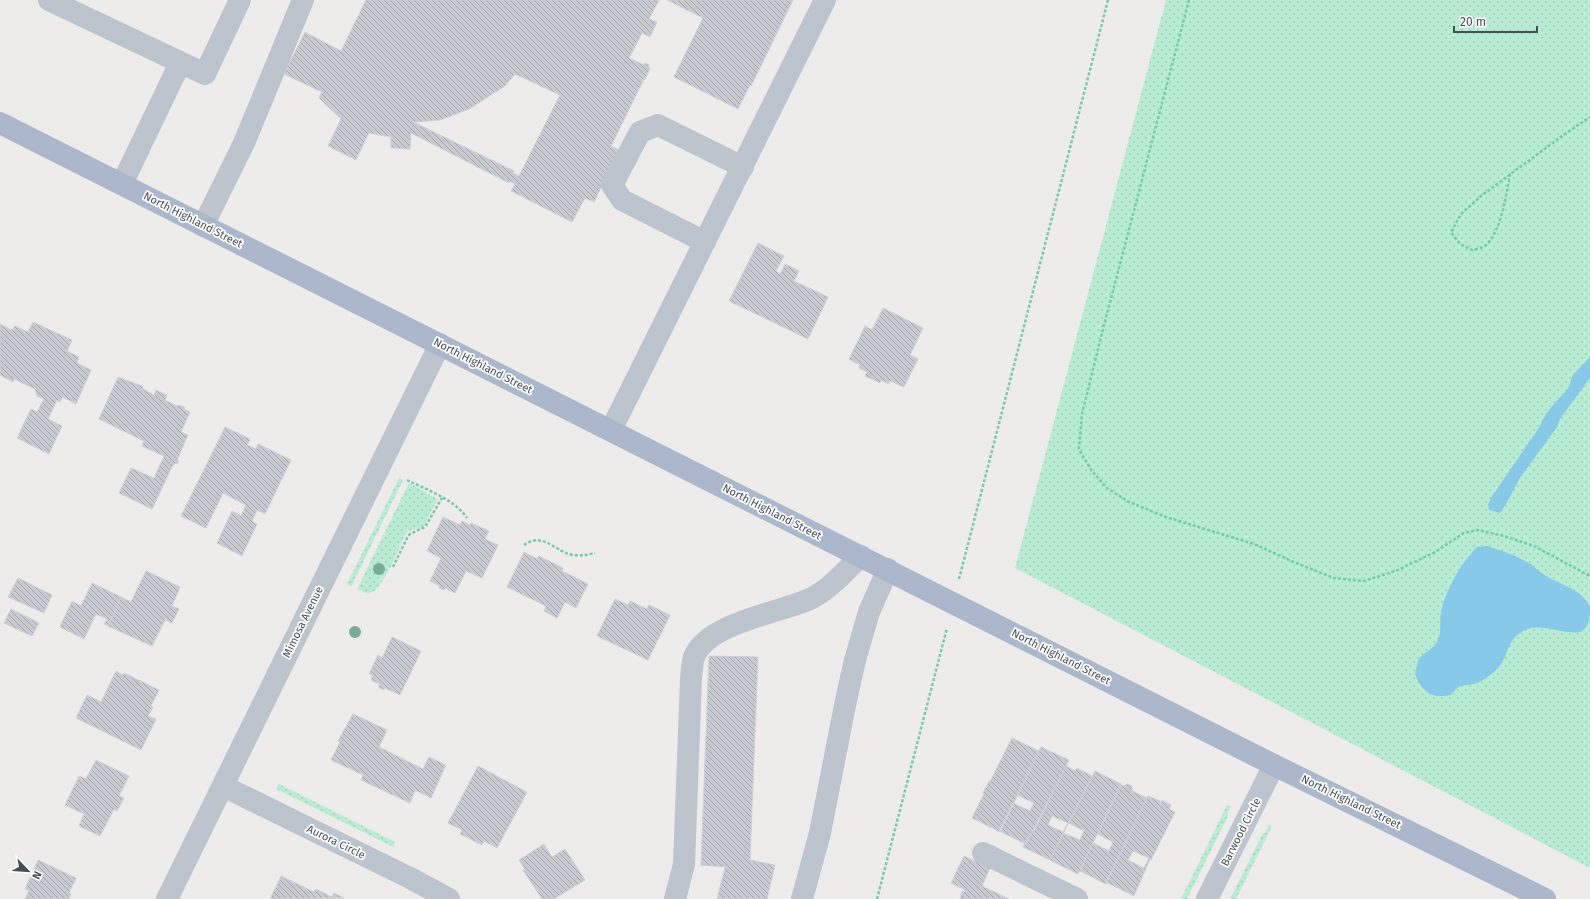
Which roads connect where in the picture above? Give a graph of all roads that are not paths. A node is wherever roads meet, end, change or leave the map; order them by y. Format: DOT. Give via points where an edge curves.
graph roads {
  1 [pos="49,0"];
  2 [pos="240,0"];
  3 [pos="303,0"];
  4 [pos="825,0"];
  5 [pos="180,63"];
  6 [pos="0,123"];
  7 [pos="743,167"];
  8 [pos="122,184"];
  9 [pos="204,226"];
  10 [pos="705,242"];
  11 [pos="440,344"];
  12 [pos="611,430"];
  13 [pos="860,556"];
  14 [pos="888,570"];
  15 [pos="1274,765"];
  16 [pos="223,786"];
  17 [pos="983,853"];
  18 [pos="167,899"];
  19 [pos="449,899"];
  20 [pos="675,899"];
  21 [pos="802,899"];
  22 [pos="1077,899"];
  23 [pos="1207,899"];
  24 [pos="1545,899"];
  1 -- 5 [label="street"];
  2 -- 5 [label="street" via="205,74"];
  3 -- 9 [label="street" via="244,143"];
  4 -- 7 [label="street"];
  5 -- 8 [label="street"];
  6 -- 8 [label="main road, North Highland Street"];
  7 -- 10 [label="street"];
  7 -- 10 [label="street" via="658,125 640,132 612,185 622,200"];
  8 -- 9 [label="main road, North Highland Street"];
  9 -- 11 [label="main road, North Highland Street"];
  10 -- 12 [label="street"];
  11 -- 12 [label="main road, North Highland Street"];
  11 -- 16 [label="street, Mimosa Avenue"];
  12 -- 13 [label="main road, North Highland Street"];
  13 -- 14 [label="main road, North Highland Street"];
  13 -- 20 [label="street" via="825,590 811,598 715,634 702,644 694,657 684,864"];
  14 -- 15 [label="main road, North Highland Street"];
  14 -- 21 [label="street" via="869,612 855,660 820,833"];
  15 -- 23 [label="street, Barwood Circle"];
  15 -- 24 [label="main road, North Highland Street"];
  16 -- 18 [label="street, Mimosa Avenue"];
  16 -- 19 [label="street, Aurora Circle"];
  17 -- 22 [label="street"];
}
